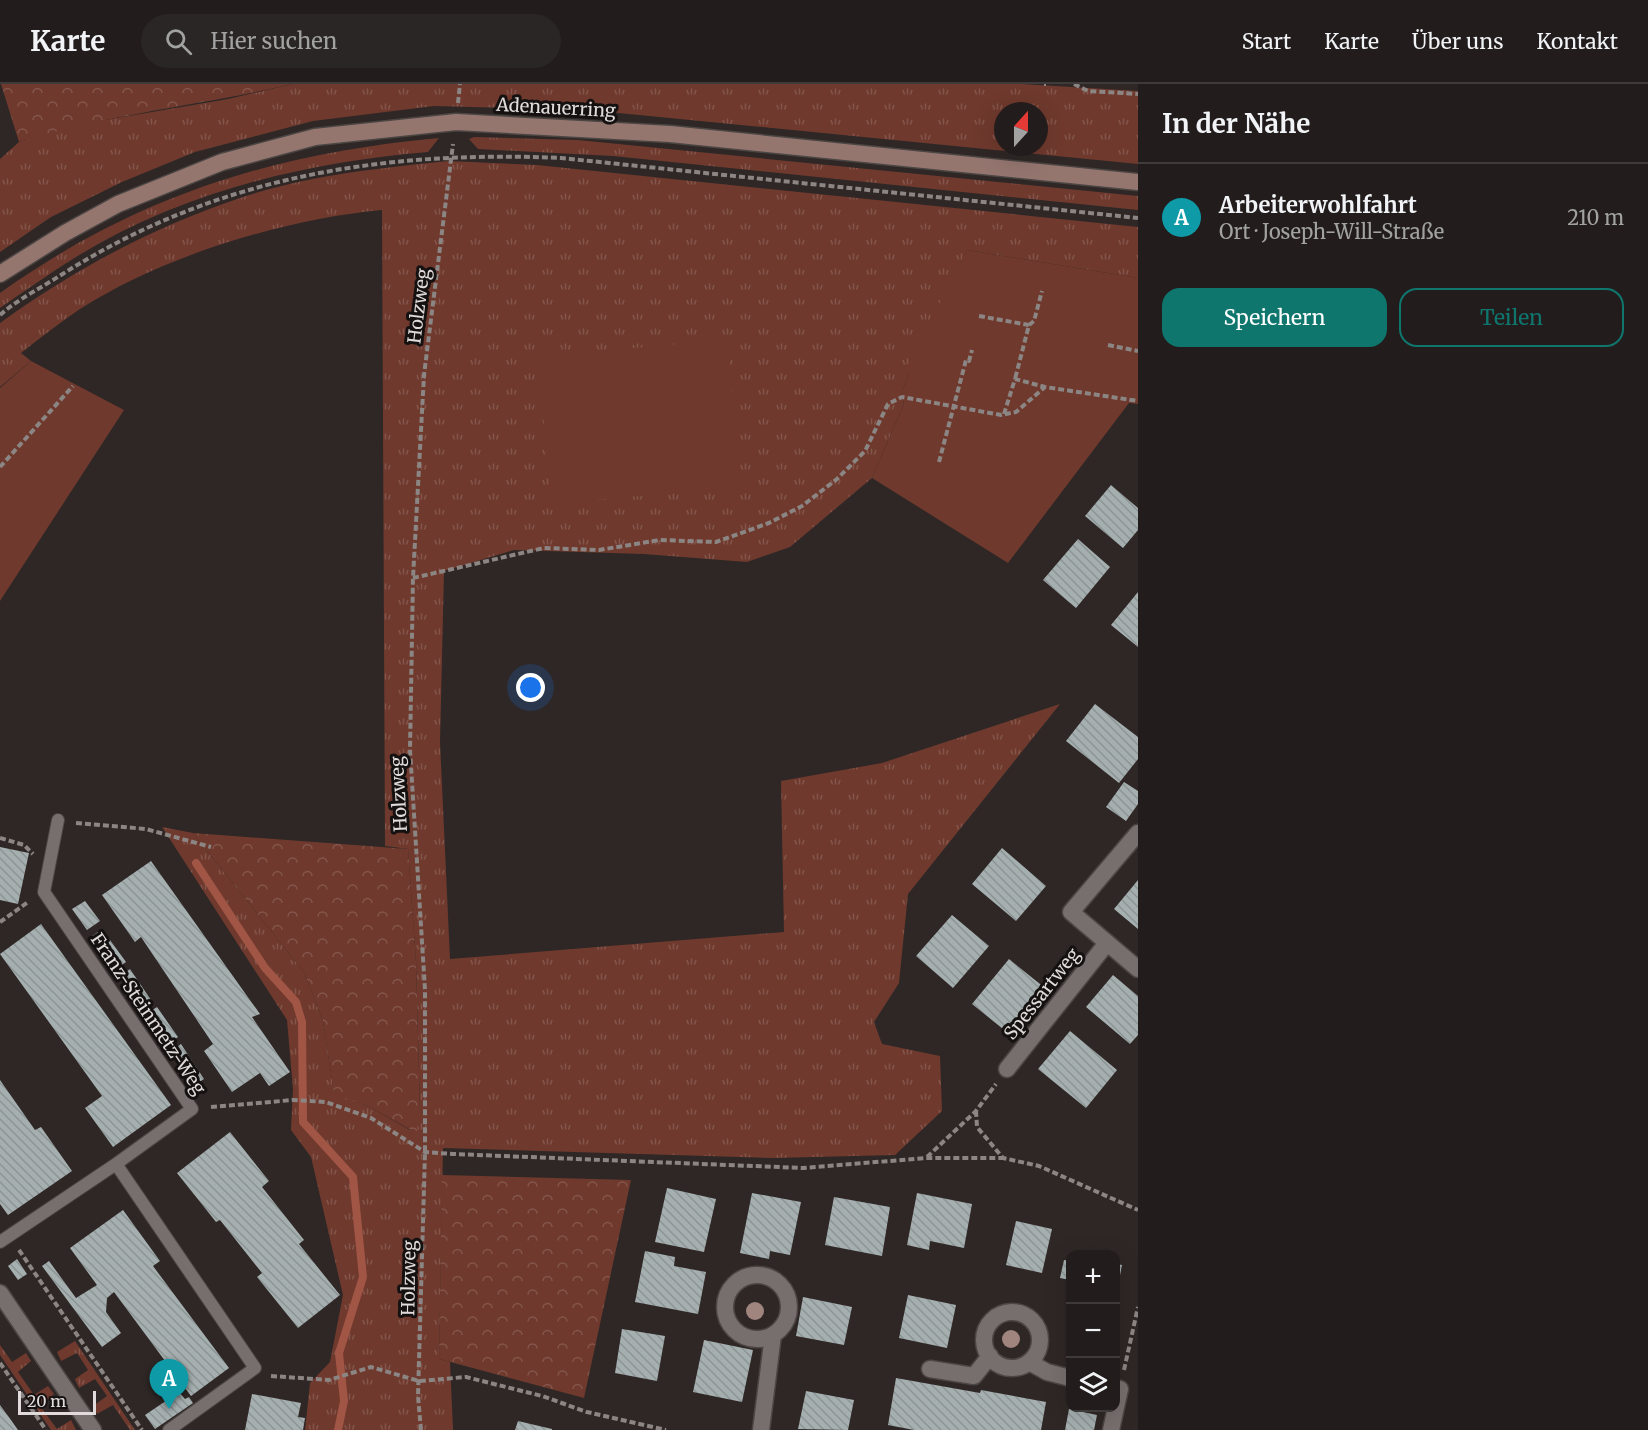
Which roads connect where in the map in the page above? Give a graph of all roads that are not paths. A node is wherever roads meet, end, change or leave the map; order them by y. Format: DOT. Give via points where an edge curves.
graph roads {
  1 [pos="1138,182"];
  2 [pos="0,274"];
  3 [pos="57,825"];
  4 [pos="1138,833"];
  5 [pos="1107,943"];
  6 [pos="1138,969"];
  7 [pos="1007,1069"];
  8 [pos="116,1164"];
  9 [pos="4,1239"];
  10 [pos="0,1293"];
  11 [pos="773,1335"];
  12 [pos="990,1356"];
  13 [pos="1029,1362"];
  14 [pos="930,1369"];
  15 [pos="1066,1377"];
  16 [pos="1114,1412"];
  17 [pos="93,1430"];
  18 [pos="169,1430"];
  19 [pos="761,1430"];
  20 [pos="1111,1430"];
  1 -- 2 [label="main road, Adenauerring" via="670,134 456,122 315,137 222,162 118,204"];
  3 -- 8 [label="lane, Franz-Steinmetz-Weg" via="44,892 192,1109"];
  4 -- 5 [label="street, Spessartweg" via="1071,912"];
  5 -- 6 [label="street, Spessartweg"];
  5 -- 7 [label="street, Spessartweg"];
  8 -- 9 [label="lane, Franz-Steinmetz-Weg"];
  8 -- 18 [label="lane" via="255,1368"];
  10 -- 17 [label="street"];
  11 -- 19 [label="street"];
  12 -- 13 [label="street" via="1004,1367"];
  12 -- 13 [label="street" via="985,1348 986,1330 998,1316 1016,1312 1032,1320 1040,1337 1039,1347"];
  12 -- 14 [label="street" via="974,1376"];
  13 -- 15 [label="street"];
  16 -- 20 [label="street"];
}
